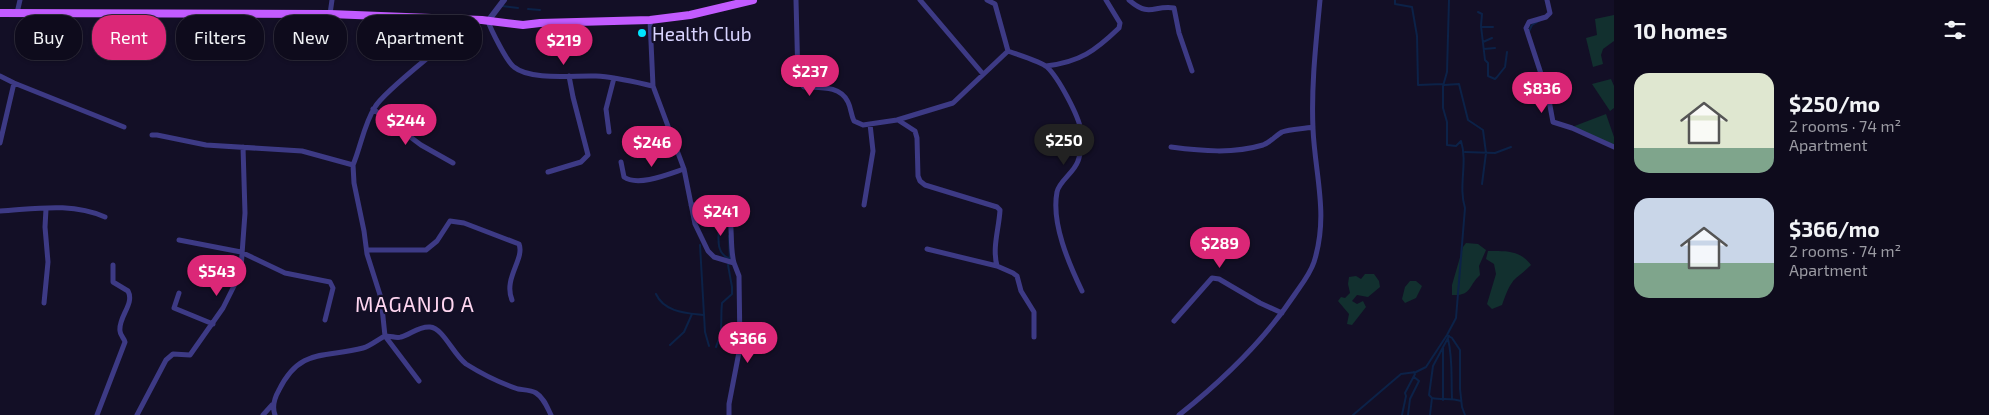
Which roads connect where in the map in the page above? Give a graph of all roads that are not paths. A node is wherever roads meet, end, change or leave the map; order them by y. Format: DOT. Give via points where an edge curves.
graph roads {
  1 [pos="20,0"];
  2 [pos="332,0"];
  3 [pos="504,0"];
  4 [pos="753,0"];
  5 [pos="796,0"];
  6 [pos="920,0"];
  7 [pos="987,0"];
  8 [pos="1106,0"];
  9 [pos="1129,0"];
  10 [pos="1320,0"];
  11 [pos="1547,0"];
  12 [pos="996,2"];
  13 [pos="0,13"];
  14 [pos="17,13"];
  15 [pos="330,14"];
  16 [pos="650,20"];
  17 [pos="485,21"];
  18 [pos="1008,51"];
  19 [pos="1046,66"];
  20 [pos="1192,71"];
  21 [pos="983,74"];
  22 [pos="0,76"];
  23 [pos="570,76"];
  24 [pos="614,78"];
  25 [pos="14,83"];
  26 [pos="653,86"];
  27 [pos="373,109"];
  28 [pos="897,120"];
  29 [pos="870,124"];
  30 [pos="124,126"];
  31 [pos="1313,127"];
  32 [pos="609,132"];
  33 [pos="152,135"];
  34 [pos="0,143"];
  35 [pos="243,147"];
  36 [pos="1614,147"];
  37 [pos="1172,148"];
  38 [pos="621,162"];
  39 [pos="453,163"];
  40 [pos="353,165"];
  41 [pos="684,169"];
  42 [pos="548,172"];
  43 [pos="738,203"];
  44 [pos="691,205"];
  45 [pos="727,205"];
  46 [pos="864,205"];
  47 [pos="46,208"];
  48 [pos="0,211"];
  49 [pos="105,217"];
  50 [pos="179,240"];
  51 [pos="928,249"];
  52 [pos="367,250"];
  53 [pos="241,252"];
  54 [pos="734,263"];
  55 [pos="113,265"];
  56 [pos="997,266"];
  57 [pos="197,267"];
  58 [pos="236,283"];
  59 [pos="1082,291"];
  60 [pos="179,293"];
  61 [pos="512,300"];
  62 [pos="44,303"];
  63 [pos="1282,314"];
  64 [pos="325,320"];
  65 [pos="1174,321"];
  66 [pos="213,324"];
  67 [pos="385,336"];
  68 [pos="1034,337"];
  69 [pos="419,381"];
  70 [pos="275,400"];
  71 [pos="97,415"];
  72 [pos="137,415"];
  73 [pos="263,415"];
  74 [pos="276,415"];
  75 [pos="551,415"];
  76 [pos="729,415"];
  77 [pos="1179,415"];
  1 -- 14 [label="street"];
  2 -- 15 [label="street"];
  3 -- 17 [label="street"];
  4 -- 16 [label="main road" via="690,15"];
  5 -- 29 [label="street" via="800,84 838,91 848,102 854,121"];
  6 -- 21 [label="street"];
  7 -- 12 [label="street"];
  8 -- 19 [label="street" via="1120,22 1119,28 1097,50"];
  9 -- 20 [label="street" via="1146,10 1174,8"];
  10 -- 31 [label="street" via="1313,73"];
  11 -- 36 [label="street" via="1550,13 1529,22 1526,28 1548,95 1552,122"];
  12 -- 18 [label="street"];
  13 -- 14 [label="main road"];
  14 -- 15 [label="main road"];
  15 -- 17 [label="main road"];
  16 -- 17 [label="main road" via="523,26"];
  16 -- 26 [label="street"];
  17 -- 23 [label="street" via="515,69 532,74"];
  17 -- 27 [label="street" via="474,22 452,39 384,95"];
  18 -- 19 [label="street"];
  18 -- 21 [label="street"];
  19 -- 59 [label="street" via="1063,88 1081,130 1078,162 1060,185 1056,205 1068,262"];
  21 -- 28 [label="street" via="953,102"];
  22 -- 25 [label="street"];
  23 -- 24 [label="street"];
  23 -- 42 [label="street" via="588,155 581,162"];
  24 -- 26 [label="street"];
  24 -- 32 [label="street" via="606,109"];
  25 -- 30 [label="street"];
  25 -- 34 [label="street"];
  26 -- 41 [label="street"];
  27 -- 39 [label="street" via="421,145"];
  27 -- 40 [label="street"];
  28 -- 29 [label="street"];
  28 -- 56 [label="street" via="915,131 918,138 920,181 997,206 1000,210 994,250"];
  29 -- 46 [label="street" via="873,151"];
  31 -- 37 [label="street" via="1287,131 1269,142 1234,151"];
  31 -- 63 [label="street" via="1321,195 1314,262"];
  33 -- 35 [label="street" via="206,145"];
  35 -- 40 [label="street" via="302,151"];
  35 -- 53 [label="street" via="245,213"];
  38 -- 41 [label="street" via="624,177 633,181"];
  40 -- 52 [label="street"];
  41 -- 44 [label="street"];
  43 -- 45 [label="street"];
  44 -- 45 [label="street"];
  44 -- 54 [label="street" via="695,224 708,252"];
  45 -- 54 [label="street"];
  47 -- 48 [label="street"];
  47 -- 49 [label="street" via="82,208"];
  47 -- 62 [label="street" via="48,262"];
  50 -- 53 [label="street"];
  51 -- 56 [label="street"];
  52 -- 61 [label="street" via="426,250 437,242 450,221 464,223 519,244 520,254 510,284"];
  52 -- 67 [label="street" via="381,298"];
  53 -- 58 [label="street" via="241,268"];
  53 -- 64 [label="street" via="285,273 332,283"];
  54 -- 76 [label="street" via="739,276 740,347"];
  55 -- 71 [label="street" via="113,282 128,291 130,299 120,327 125,342"];
  56 -- 68 [label="street" via="1017,276 1021,291 1034,312"];
  57 -- 58 [label="street"];
  58 -- 66 [label="street"];
  60 -- 66 [label="street" via="174,308"];
  63 -- 65 [label="street" via="1212,278"];
  63 -- 77 [label="street" via="1225,376"];
  66 -- 72 [label="street" via="190,355 173,354 166,360"];
  67 -- 69 [label="street"];
  67 -- 70 [label="street" via="364,348 305,360 282,382"];
  67 -- 75 [label="street" via="401,337 419,328 433,328 442,334 464,362 496,380 535,392"];
  70 -- 73 [label="street"];
  70 -- 74 [label="street" via="273,409"];
}
